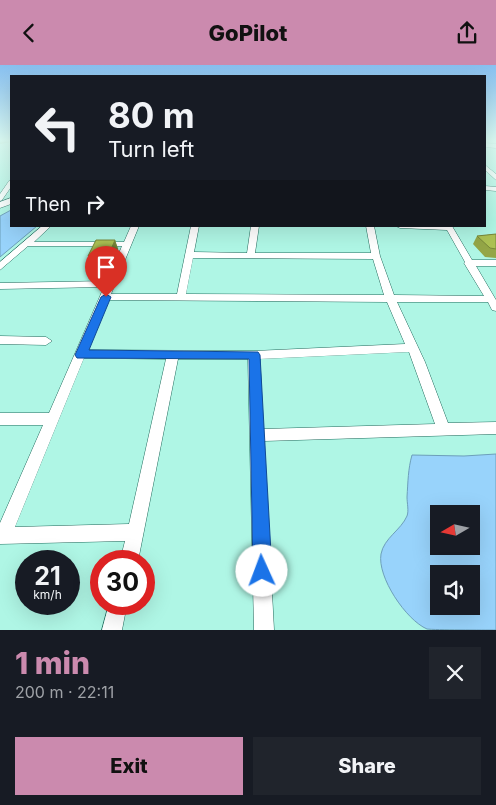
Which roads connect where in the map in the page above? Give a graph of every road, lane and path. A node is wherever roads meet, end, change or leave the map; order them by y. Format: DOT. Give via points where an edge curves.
graph roads {
  1 [pos="486,168"];
  2 [pos="496,178"];
  3 [pos="9,180"];
  4 [pos="0,199"];
  5 [pos="46,227"];
  6 [pos="135,227"];
  7 [pos="196,227"];
  8 [pos="256,227"];
  9 [pos="370,227"];
  10 [pos="448,227"];
  11 [pos="27,244"];
  12 [pos="128,244"];
  13 [pos="252,254"];
  14 [pos="190,255"];
  15 [pos="376,255"];
  16 [pos="468,263"];
  17 [pos="496,263"];
  18 [pos="0,267"];
  19 [pos="111,284"];
  20 [pos="0,285"];
  21 [pos="106,297"];
  22 [pos="181,297"];
  23 [pos="390,298"];
  24 [pos="489,299"];
  25 [pos="496,308"];
  26 [pos="0,339"];
  27 [pos="46,341"];
  28 [pos="413,348"];
  29 [pos="81,355"];
  30 [pos="173,355"];
  31 [pos="254,355"];
  32 [pos="0,419"];
  33 [pos="53,419"];
  34 [pos="496,428"];
  35 [pos="442,429"];
  36 [pos="258,435"];
  37 [pos="136,532"];
  38 [pos="1,536"];
  39 [pos="132,550"];
  40 [pos="115,615"];
  41 [pos="112,630"];
  42 [pos="264,630"];
  1 -- 2 [label="street"];
  3 -- 4 [label="street"];
  5 -- 11 [label="street"];
  6 -- 12 [label="street"];
  7 -- 14 [label="street"];
  8 -- 13 [label="street"];
  9 -- 15 [label="street"];
  10 -- 16 [label="street"];
  11 -- 12 [label="street"];
  11 -- 18 [label="street"];
  12 -- 19 [label="street"];
  13 -- 14 [label="street"];
  13 -- 15 [label="street"];
  14 -- 22 [label="street"];
  15 -- 23 [label="street"];
  16 -- 17 [label="street"];
  16 -- 24 [label="street"];
  19 -- 20 [label="street"];
  19 -- 21 [label="street"];
  21 -- 22 [label="street"];
  21 -- 29 [label="street"];
  22 -- 23 [label="street"];
  23 -- 24 [label="street"];
  23 -- 28 [label="street"];
  24 -- 25 [label="street"];
  26 -- 27 [label="street"];
  28 -- 31 [label="street"];
  28 -- 35 [label="street"];
  29 -- 30 [label="street"];
  29 -- 33 [label="street"];
  30 -- 31 [label="street"];
  30 -- 37 [label="street"];
  31 -- 36 [label="street"];
  32 -- 33 [label="street"];
  33 -- 38 [label="street"];
  34 -- 35 [label="street"];
  35 -- 36 [label="street"];
  36 -- 42 [label="street"];
  37 -- 38 [label="street"];
  37 -- 39 [label="street"];
  40 -- 41 [label="street"];
}
